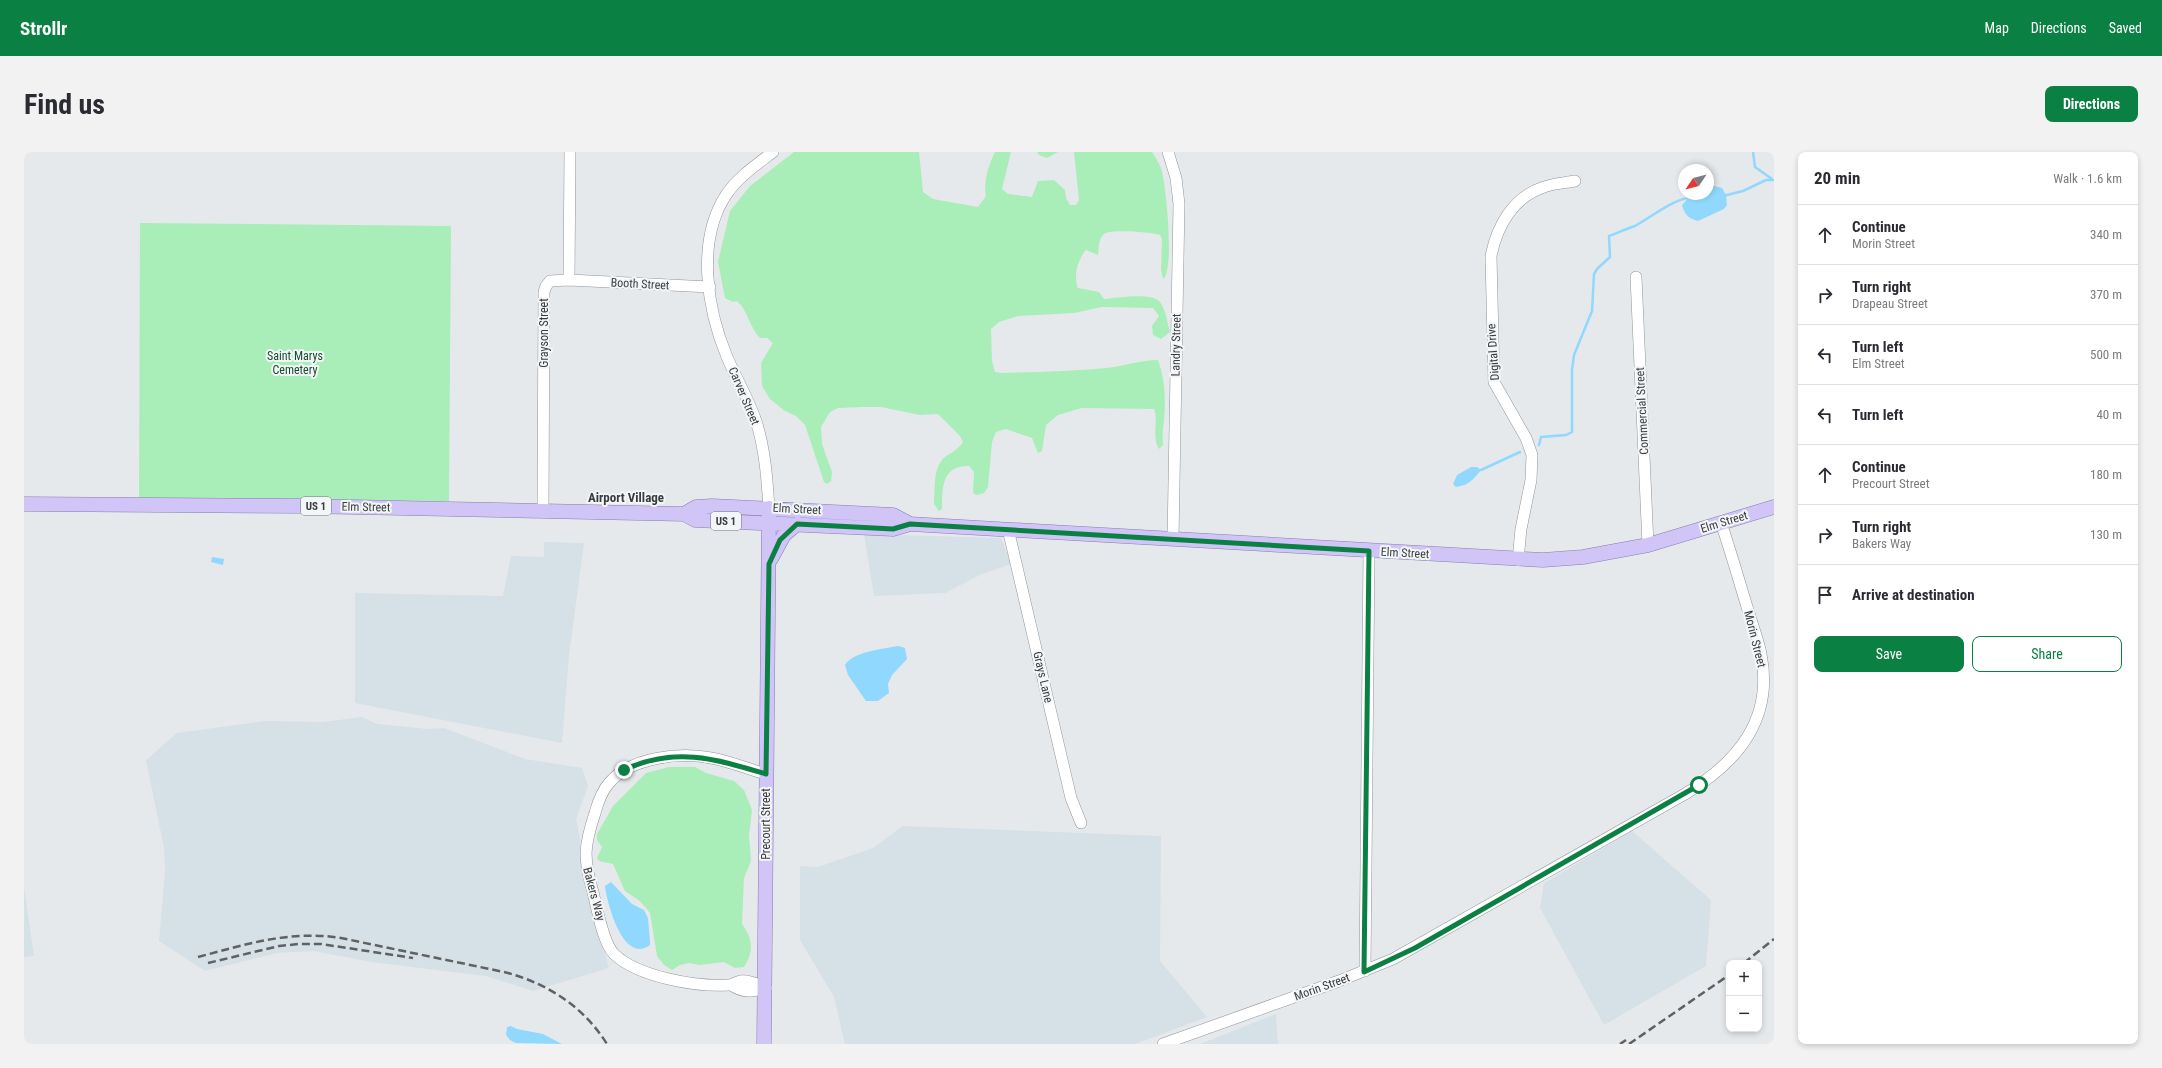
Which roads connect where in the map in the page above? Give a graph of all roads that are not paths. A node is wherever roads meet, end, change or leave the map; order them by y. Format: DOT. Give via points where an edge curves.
graph roads {
  1 [pos="570,152"];
  2 [pos="773,152"];
  3 [pos="1168,152"];
  4 [pos="1575,181"];
  5 [pos="1636,277"];
  6 [pos="569,280"];
  7 [pos="710,287"];
  8 [pos="24,504"];
  9 [pos="1774,507"];
  10 [pos="769,508"];
  11 [pos="543,511"];
  12 [pos="684,514"];
  13 [pos="769,522"];
  14 [pos="1721,523"];
  15 [pos="797,524"];
  16 [pos="910,524"];
  17 [pos="1008,530"];
  18 [pos="1173,539"];
  19 [pos="1648,545"];
  20 [pos="1369,551"];
  21 [pos="1518,560"];
  22 [pos="769,564"];
  23 [pos="766,774"];
  24 [pos="1081,823"];
  25 [pos="1364,972"];
  26 [pos="766,988"];
  27 [pos="764,1044"];
  28 [pos="1163,1044"];
  1 -- 6 [label="street"];
  2 -- 7 [label="street" via="739,179 718,211 709,243"];
  3 -- 18 [label="street, Landry Street" via="1176,178 1179,204"];
  4 -- 21 [label="street, Digital Drive" via="1543,187 1521,201 1503,221 1490,256 1494,382 1526,438 1532,460 1532,480 1522,523"];
  5 -- 19 [label="street, Commercial Street"];
  6 -- 7 [label="street, Booth Street"];
  6 -- 11 [label="street, Grayson Street" via="550,282 544,292"];
  7 -- 10 [label="street, Carver Street" via="719,334 760,433"];
  8 -- 11 [label="main road, Elm Street / US 1"];
  9 -- 14 [label="main road, Elm Street / US 1"];
  10 -- 12 [label="main road, Elm Street / US 1" via="696,507"];
  10 -- 13 [label="main road, Precourt Street"];
  10 -- 16 [label="main road, Elm Street / US 1" via="893,515"];
  11 -- 12 [label="main road, Elm Street / US 1"];
  12 -- 13 [label="main road, Elm Street / US 1" via="694,520"];
  13 -- 15 [label="main road, Elm Street / US 1"];
  13 -- 22 [label="main road, Precourt Street"];
  14 -- 19 [label="main road, Elm Street / US 1"];
  14 -- 25 [label="street, Morin Street" via="1761,653 1764,675 1763,700 1759,716 1740,748 1722,768 1690,791 1415,948"];
  15 -- 16 [label="main road, Elm Street / US 1" via="893,529"];
  15 -- 22 [label="main road" via="780,540"];
  16 -- 17 [label="main road, Elm Street / US 1"];
  17 -- 18 [label="main road, Elm Street / US 1"];
  17 -- 24 [label="street, Grays Lane" via="1071,798"];
  18 -- 20 [label="main road, Elm Street / US 1"];
  19 -- 21 [label="main road, Elm Street / US 1" via="1583,557"];
  20 -- 21 [label="main road, Elm Street / US 1"];
  20 -- 25 [label="street"];
  22 -- 23 [label="main road, Precourt Street"];
  23 -- 26 [label="main road, Precourt Street"];
  23 -- 26 [label="street, Bakers Way" via="697,756 656,760 632,766 608,784 597,806 586,842 587,873 606,940 613,954 630,965 666,978 701,984 730,985 739,990 753,992"];
  25 -- 28 [label="street, Morin Street"];
  26 -- 27 [label="main road, Precourt Street"];
}
